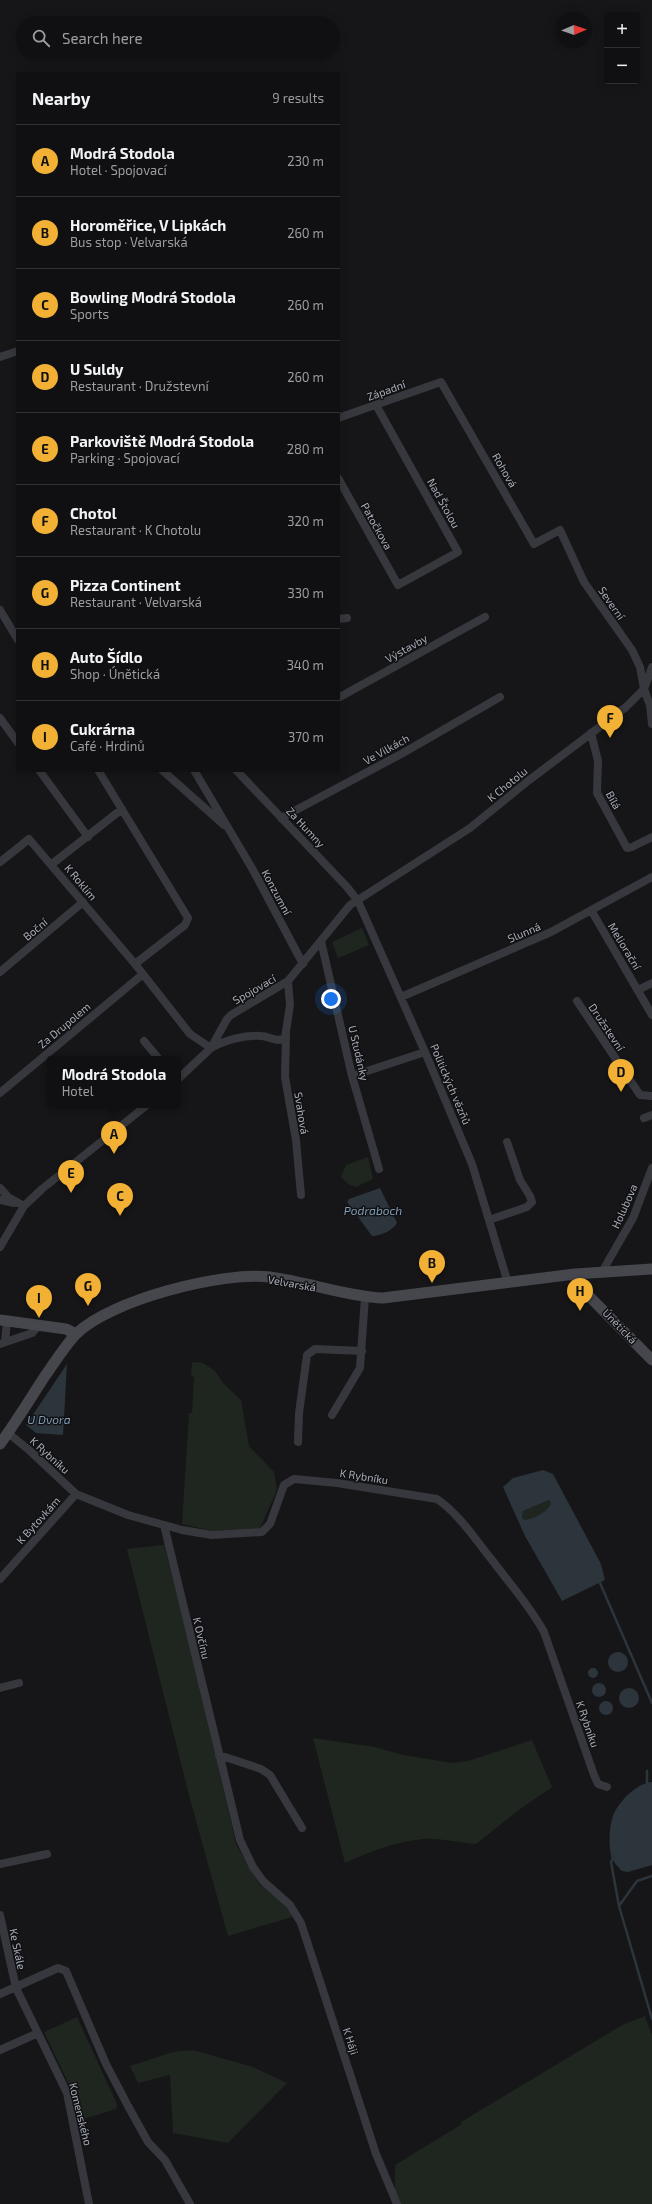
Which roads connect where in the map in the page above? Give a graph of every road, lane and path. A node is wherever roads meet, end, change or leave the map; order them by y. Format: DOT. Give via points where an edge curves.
graph roads {
  1 [pos="16,352"];
  2 [pos="0,357"];
  3 [pos="441,382"];
  4 [pos="376,405"];
  5 [pos="340,417"];
  6 [pos="340,482"];
  7 [pos="560,530"];
  8 [pos="398,584"];
  9 [pos="0,610"];
  10 [pos="485,617"];
  11 [pos="340,618"];
  12 [pos="347,618"];
  13 [pos="16,637"];
  14 [pos="652,667"];
  15 [pos="648,690"];
  16 [pos="340,697"];
  17 [pos="500,697"];
  18 [pos="0,718"];
  19 [pos="652,724"];
  20 [pos="591,733"];
  21 [pos="16,740"];
  22 [pos="40,772"];
  23 [pos="99,772"];
  24 [pos="164,772"];
  25 [pos="195,772"];
  26 [pos="238,772"];
  27 [pos="122,809"];
  28 [pos="281,818"];
  29 [pos="230,831"];
  30 [pos="88,837"];
  31 [pos="652,837"];
  32 [pos="0,862"];
  33 [pos="52,864"];
  34 [pos="652,877"];
  35 [pos="358,901"];
  36 [pos="83,902"];
  37 [pos="591,910"];
  38 [pos="322,941"];
  39 [pos="135,964"];
  40 [pos="302,964"];
  41 [pos="0,972"];
  42 [pos="143,974"];
  43 [pos="288,981"];
  44 [pos="652,983"];
  45 [pos="638,990"];
  46 [pos="401,998"];
  47 [pos="577,1001"];
  48 [pos="652,1015"];
  49 [pos="286,1034"];
  50 [pos="144,1041"];
  51 [pos="210,1048"];
  52 [pos="425,1052"];
  53 [pos="156,1056"];
  54 [pos="181,1076"];
  55 [pos="352,1076"];
  56 [pos="0,1093"];
  57 [pos="652,1096"];
  58 [pos="143,1108"];
  59 [pos="507,1142"];
  60 [pos="652,1168"];
  61 [pos="379,1169"];
  62 [pos="0,1188"];
  63 [pos="301,1195"];
  64 [pos="0,1200"];
  65 [pos="24,1206"];
  66 [pos="489,1220"];
  67 [pos="0,1247"];
  68 [pos="652,1269"];
  69 [pos="602,1272"];
  70 [pos="575,1274"];
  71 [pos="508,1283"];
  72 [pos="365,1297"];
  73 [pos="3,1320"];
  74 [pos="39,1324"];
  75 [pos="76,1334"];
  76 [pos="3,1343"];
  77 [pos="362,1351"];
  78 [pos="652,1360"];
  79 [pos="332,1415"];
  80 [pos="8,1433"];
  81 [pos="298,1442"];
  82 [pos="0,1444"];
  83 [pos="76,1494"];
  84 [pos="164,1525"];
  85 [pos="0,1579"];
  86 [pos="19,1683"];
  87 [pos="0,1688"];
  88 [pos="219,1755"];
  89 [pos="607,1787"];
  90 [pos="302,1828"];
  91 [pos="48,1854"];
  92 [pos="0,1864"];
  93 [pos="276,1891"];
  94 [pos="0,1915"];
  95 [pos="16,1988"];
  96 [pos="0,1994"];
  97 [pos="38,2033"];
  98 [pos="0,2050"];
  99 [pos="89,2204"];
  100 [pos="190,2204"];
  101 [pos="397,2204"];
  1 -- 2 [label="street"];
  3 -- 4 [label="street, Západní"];
  3 -- 7 [label="street, Rohová" via="534,544"];
  4 -- 5 [label="street, Západní"];
  4 -- 8 [label="street, Nad Štolou" via="458,552"];
  6 -- 8 [label="street, Patočkova"];
  7 -- 15 [label="street, Severní" via="584,582 632,650"];
  9 -- 13 [label="street"];
  10 -- 16 [label="street, Výstavby"];
  11 -- 12 [label="street"];
  14 -- 15 [label="street, K Chotolu"];
  15 -- 19 [label="street, Severní"];
  15 -- 20 [label="street, K Chotolu"];
  17 -- 28 [label="street, Ve Vilkách" via="404,753"];
  18 -- 21 [label="street"];
  20 -- 31 [label="street, Bílá" via="598,761 598,793 627,848 632,848"];
  20 -- 35 [label="street, K Chotolu" via="470,828"];
  22 -- 30 [label="street"];
  23 -- 27 [label="street"];
  24 -- 29 [label="street, Konzumní"];
  25 -- 29 [label="street, Konzumní"];
  26 -- 28 [label="street, Za Humny"];
  27 -- 30 [label="street, K Roklím"];
  27 -- 39 [label="street" via="188,918 185,925"];
  28 -- 35 [label="street, Za Humny"];
  29 -- 40 [label="street, Konzumní"];
  30 -- 33 [label="street, K Roklím"];
  32 -- 33 [label="street" via="28,839"];
  33 -- 36 [label="street, K Roklím"];
  34 -- 37 [label="street, Slunná"];
  35 -- 38 [label="street, Spojovací" via="343,912"];
  35 -- 46 [label="street, Politických vězňů"];
  36 -- 39 [label="street, K Roklím"];
  36 -- 41 [label="street, Boční"];
  37 -- 45 [label="street, Meliorační"];
  37 -- 46 [label="street, Slunná" via="551,932"];
  38 -- 40 [label="street, Spojovací"];
  38 -- 55 [label="street, U Studánky"];
  39 -- 42 [label="street, K Roklím"];
  40 -- 43 [label="street, Spojovací"];
  42 -- 51 [label="street, K Roklím" via="190,1034"];
  42 -- 56 [label="street, Za Drupolem"];
  43 -- 49 [label="street, Svahová" via="290,1005"];
  43 -- 51 [label="street, Spojovací" via="227,1019"];
  44 -- 45 [label="street"];
  45 -- 48 [label="street, Meliorační"];
  46 -- 52 [label="street, Politických vězňů"];
  47 -- 57 [label="street, Družstevní" via="640,1095"];
  49 -- 51 [label="street" via="281,1040 253,1036 222,1042"];
  49 -- 63 [label="street, Svahová" via="285,1077 296,1140"];
  50 -- 53 [label="street"];
  51 -- 54 [label="street, Spojovací"];
  52 -- 55 [label="street"];
  52 -- 66 [label="street, Politických vězňů" via="472,1164"];
  55 -- 61 [label="street, U Studánky"];
  58 -- 65 [label="street"];
  59 -- 66 [label="street" via="520,1180 532,1202 527,1207"];
  60 -- 69 [label="street, Holubova" via="633,1218"];
  62 -- 65 [label="street" via="8,1197"];
  64 -- 65 [label="street"];
  65 -- 67 [label="street"];
  66 -- 71 [label="street, Politických vězňů"];
  68 -- 69 [label="main road, Velvarská"];
  69 -- 70 [label="main road, Velvarská"];
  70 -- 71 [label="main road, Velvarská"];
  70 -- 78 [label="main road, Únětická" via="581,1288"];
  71 -- 72 [label="main road, Velvarská" via="384,1298"];
  72 -- 75 [label="main road, Velvarská" via="269,1277 214,1279 118,1308 98,1318"];
  72 -- 77 [label="street"];
  73 -- 74 [label="main road"];
  73 -- 76 [label="street"];
  74 -- 75 [label="main road" via="66,1329"];
  74 -- 76 [label="street" via="32,1333"];
  75 -- 80 [label="main road, Velvarská"];
  77 -- 79 [label="street" via="360,1368"];
  77 -- 81 [label="street" via="315,1349 307,1355"];
  80 -- 82 [label="main road, Velvarská"];
  80 -- 83 [label="street, K Rybníku"];
  83 -- 84 [label="street, K Rybníku" via="128,1515"];
  83 -- 85 [label="street, K Bytovkám"];
  84 -- 88 [label="street, K Ovčínu"];
  84 -- 89 [label="street, K Rybníku" via="212,1535 262,1532 270,1524 284,1485 294,1479 437,1499 448,1506 467,1528 535,1615 544,1632 594,1775 598,1784"];
  86 -- 87 [label="street"];
  88 -- 90 [label="street" via="261,1769 270,1775"];
  88 -- 93 [label="street, K Ovčínu" via="240,1840 253,1867 263,1881"];
  91 -- 92 [label="street"];
  93 -- 101 [label="street, K Háji" via="290,1905 301,1923 376,2154"];
  94 -- 95 [label="street, Ke Skále"];
  95 -- 96 [label="street"];
  95 -- 97 [label="street, Komenského"];
  95 -- 100 [label="street" via="58,1968 66,1971 106,2064 128,2106 148,2142 165,2160"];
  97 -- 98 [label="street"];
  97 -- 99 [label="street, Komenského" via="67,2093"];
}
